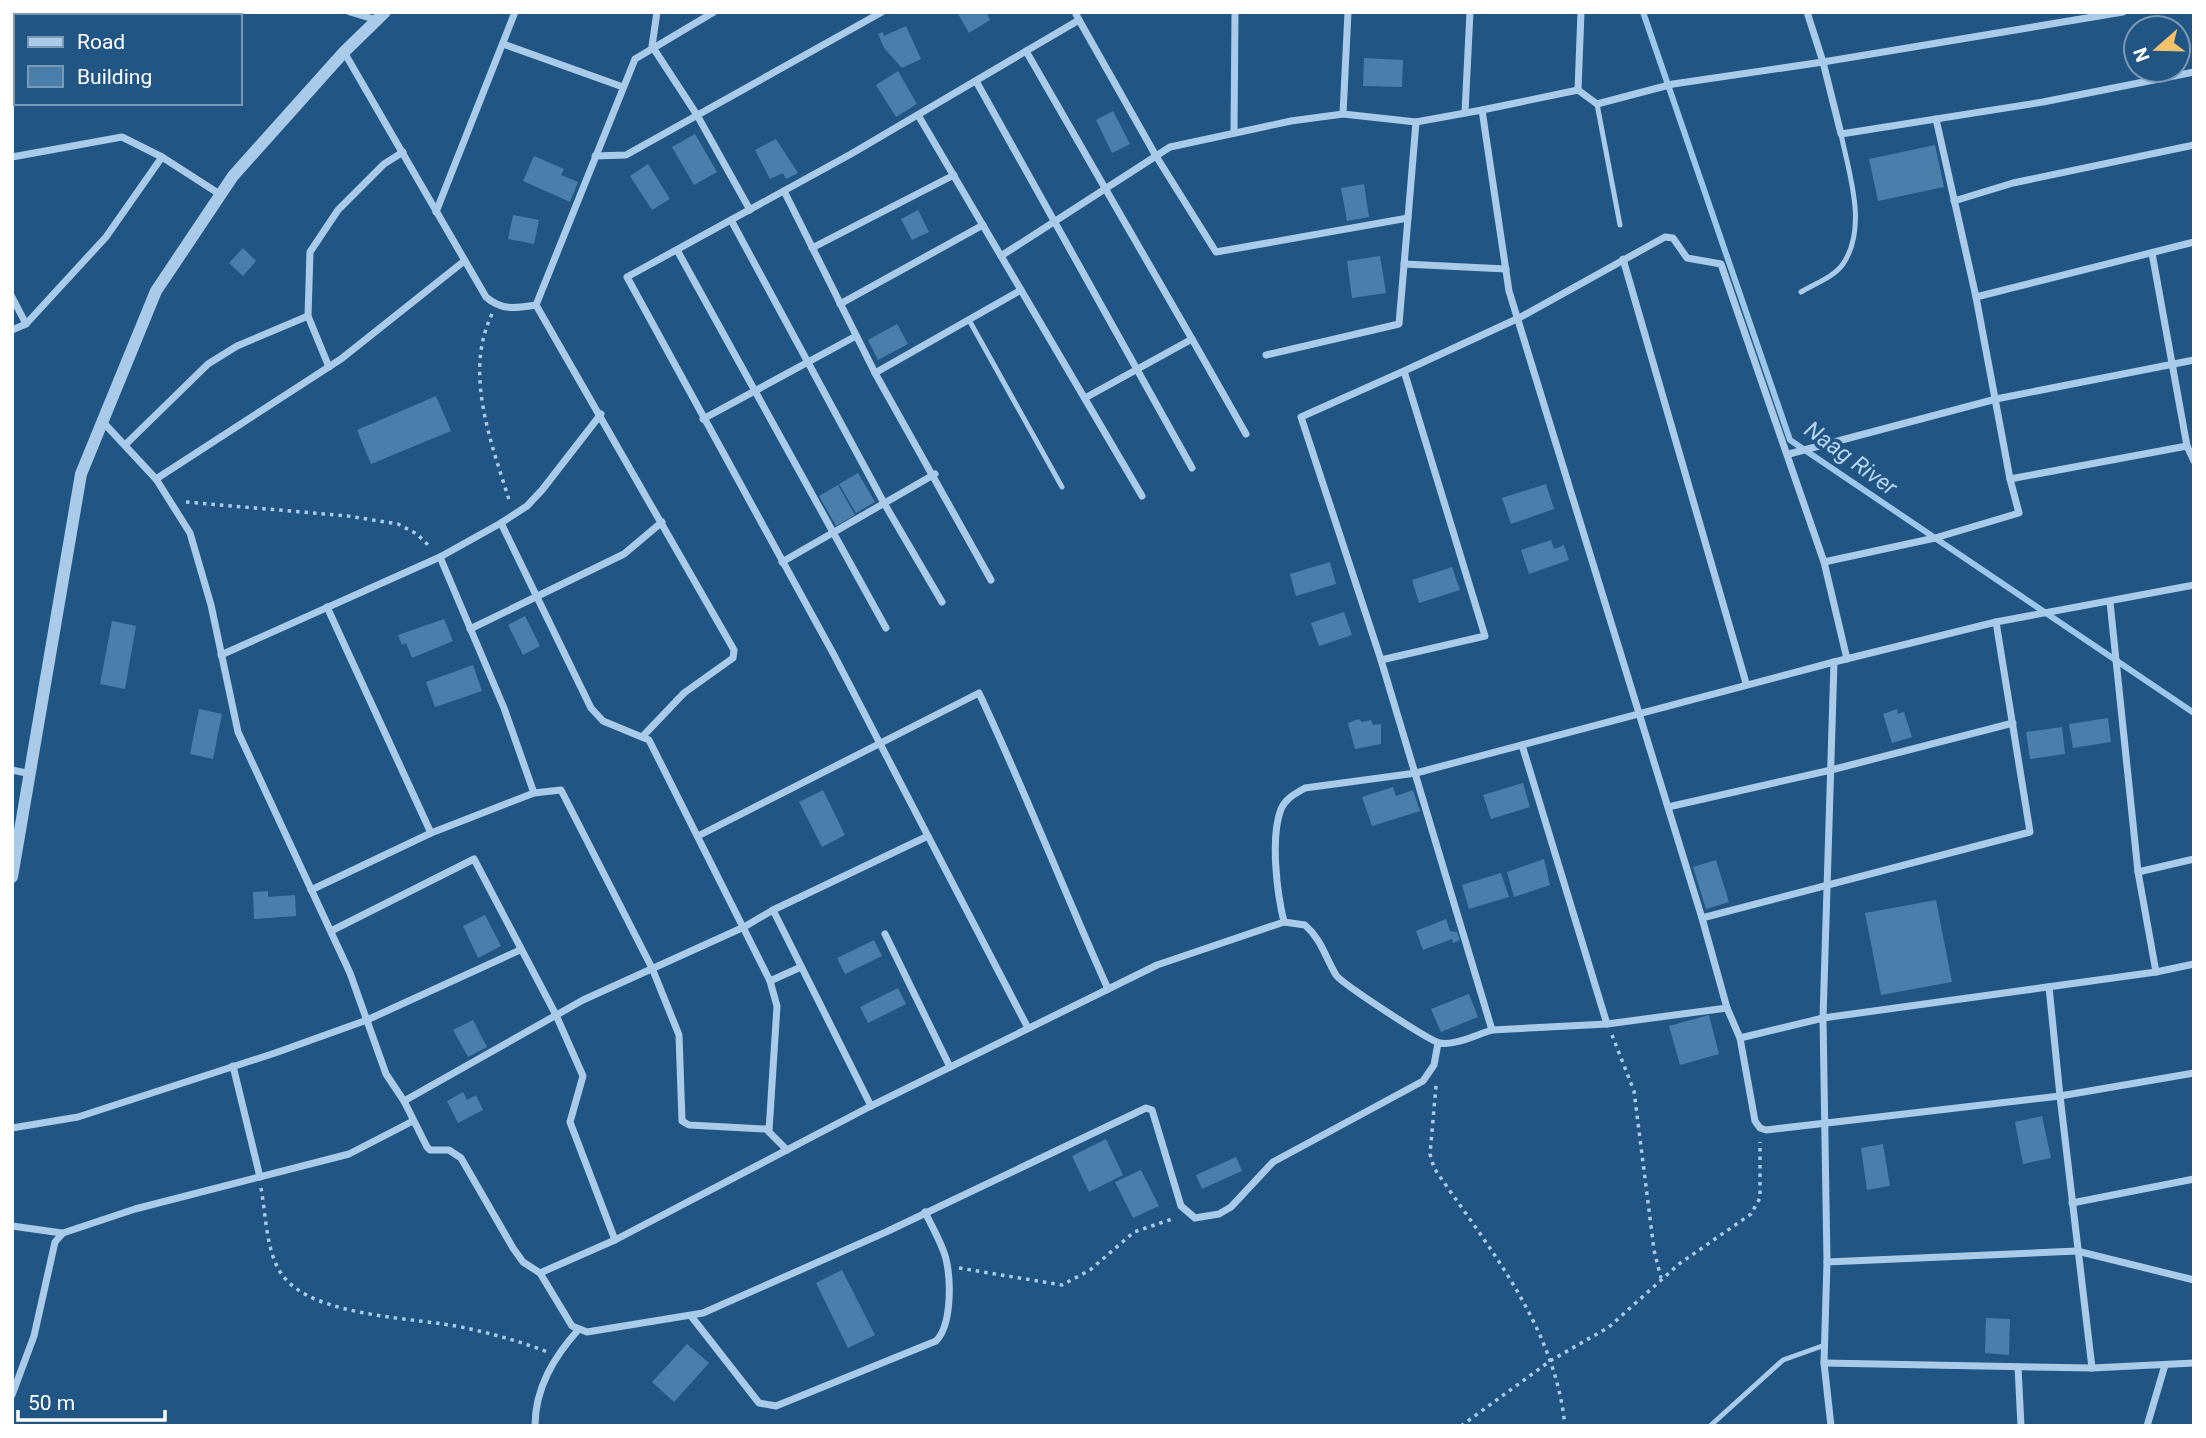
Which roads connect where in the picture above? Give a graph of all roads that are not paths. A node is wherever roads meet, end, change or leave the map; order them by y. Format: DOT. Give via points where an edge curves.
graph roads {
  1 [pos="350,12"];
  2 [pos="515,12"];
  3 [pos="657,12"];
  4 [pos="714,12"];
  5 [pos="882,12"];
  6 [pos="1235,12"];
  7 [pos="1348,12"];
  8 [pos="1470,12"];
  9 [pos="1581,12"];
  10 [pos="1807,12"];
  11 [pos="2123,12"];
  12 [pos="360,14"];
  13 [pos="381,16"];
  14 [pos="1077,16"];
  15 [pos="503,44"];
  16 [pos="652,46"];
  17 [pos="1026,51"];
  18 [pos="344,52"];
  19 [pos="1823,62"];
  20 [pos="2194,72"];
  21 [pos="976,81"];
  22 [pos="623,87"];
  23 [pos="1578,90"];
  24 [pos="1597,104"];
  25 [pos="1482,110"];
  26 [pos="1465,112"];
  27 [pos="1343,114"];
  28 [pos="697,115"];
  29 [pos="918,115"];
  30 [pos="1936,119"];
  31 [pos="1416,121"];
  32 [pos="1234,133"];
  33 [pos="1841,134"];
  34 [pos="2194,145"];
  35 [pos="403,152"];
  36 [pos="596,156"];
  37 [pos="1156,156"];
  38 [pos="162,157"];
  39 [pos="12,158"];
  40 [pos="954,175"];
  41 [pos="1107,188"];
  42 [pos="784,191"];
  43 [pos="221,195"];
  44 [pos="1954,201"];
  45 [pos="750,210"];
  46 [pos="436,212"];
  47 [pos="1408,218"];
  48 [pos="730,220"];
  49 [pos="1054,222"];
  50 [pos="983,225"];
  51 [pos="1620,225"];
  52 [pos="2194,242"];
  53 [pos="812,248"];
  54 [pos="677,250"];
  55 [pos="2152,253"];
  56 [pos="1001,256"];
  57 [pos="1623,259"];
  58 [pos="463,262"];
  59 [pos="1404,264"];
  60 [pos="1506,269"];
  61 [pos="1021,290"];
  62 [pos="1801,292"];
  63 [pos="12,297"];
  64 [pos="1976,297"];
  65 [pos="839,304"];
  66 [pos="536,305"];
  67 [pos="309,316"];
  68 [pos="1519,318"];
  69 [pos="969,320"];
  70 [pos="26,324"];
  71 [pos="12,330"];
  72 [pos="856,336"];
  73 [pos="1192,339"];
  74 [pos="1266,355"];
  75 [pos="2194,360"];
  76 [pos="807,362"];
  77 [pos="2172,365"];
  78 [pos="329,367"];
  79 [pos="1136,368"];
  80 [pos="1404,371"];
  81 [pos="875,373"];
  82 [pos="754,390"];
  83 [pos="1086,398"];
  84 [pos="1996,399"];
  85 [pos="601,414"];
  86 [pos="703,419"];
  87 [pos="103,422"];
  88 [pos="1246,434"];
  89 [pos="125,445"];
  90 [pos="2187,446"];
  91 [pos="1789,454"];
  92 [pos="2194,461"];
  93 [pos="1192,468"];
  94 [pos="934,474"];
  95 [pos="156,479"];
  96 [pos="2010,479"];
  97 [pos="1062,486"];
  98 [pos="1142,496"];
  99 [pos="884,503"];
  100 [pos="662,522"];
  101 [pos="501,523"];
  102 [pos="833,532"];
  103 [pos="440,557"];
  104 [pos="782,562"];
  105 [pos="1824,562"];
  106 [pos="991,580"];
  107 [pos="2194,585"];
  108 [pos="539,597"];
  109 [pos="942,602"];
  110 [pos="2110,602"];
  111 [pos="327,607"];
  112 [pos="1996,622"];
  113 [pos="886,628"];
  114 [pos="470,629"];
  115 [pos="222,655"];
  116 [pos="1847,659"];
  117 [pos="1381,660"];
  118 [pos="1834,662"];
  119 [pos="1746,683"];
  120 [pos="1638,712"];
  121 [pos="2013,723"];
  122 [pos="646,738"];
  123 [pos="879,742"];
  124 [pos="1522,745"];
  125 [pos="1831,770"];
  126 [pos="12,771"];
  127 [pos="1416,773"];
  128 [pos="31,774"];
  129 [pos="534,793"];
  130 [pos="1668,807"];
  131 [pos="431,833"];
  132 [pos="698,836"];
  133 [pos="928,836"];
  134 [pos="2194,859"];
  135 [pos="2138,872"];
  136 [pos="12,877"];
  137 [pos="1828,886"];
  138 [pos="311,890"];
  139 [pos="773,910"];
  140 [pos="1702,918"];
  141 [pos="1284,922"];
  142 [pos="744,927"];
  143 [pos="331,931"];
  144 [pos="885,934"];
  145 [pos="520,950"];
  146 [pos="2194,964"];
  147 [pos="801,967"];
  148 [pos="652,968"];
  149 [pos="2156,972"];
  150 [pos="770,981"];
  151 [pos="2049,987"];
  152 [pos="1108,989"];
  153 [pos="1727,1008"];
  154 [pos="556,1015"];
  155 [pos="1823,1018"];
  156 [pos="367,1020"];
  157 [pos="1607,1024"];
  158 [pos="1028,1028"];
  159 [pos="1492,1030"];
  160 [pos="1740,1038"];
  161 [pos="1438,1043"];
  162 [pos="233,1066"];
  163 [pos="950,1067"];
  164 [pos="2194,1073"];
  165 [pos="2060,1096"];
  166 [pos="404,1101"];
  167 [pos="871,1106"];
  168 [pos="414,1121"];
  169 [pos="1826,1123"];
  170 [pos="12,1128"];
  171 [pos="769,1130"];
  172 [pos="787,1150"];
  173 [pos="260,1177"];
  174 [pos="2194,1179"];
  175 [pos="2072,1203"];
  176 [pos="925,1212"];
  177 [pos="12,1226"];
  178 [pos="63,1233"];
  179 [pos="615,1240"];
  180 [pos="2077,1251"];
  181 [pos="1827,1262"];
  182 [pos="540,1273"];
  183 [pos="2194,1280"];
  184 [pos="691,1316"];
  185 [pos="578,1330"];
  186 [pos="1825,1345"];
  187 [pos="1824,1363"];
  188 [pos="2194,1363"];
  189 [pos="2165,1365"];
  190 [pos="2018,1367"];
  191 [pos="2092,1368"];
  192 [pos="12,1395"];
  193 [pos="534,1426"];
  194 [pos="1710,1426"];
  195 [pos="1831,1426"];
  196 [pos="2021,1426"];
  197 [pos="2147,1426"];
  1 -- 12 [label="street"];
  2 -- 15 [label="street"];
  3 -- 16 [label="street"];
  4 -- 16 [label="street"];
  5 -- 28 [label="street"];
  6 -- 32 [label="street"];
  7 -- 27 [label="street"];
  8 -- 26 [label="street"];
  9 -- 23 [label="street"];
  10 -- 19 [label="street"];
  11 -- 19 [label="street"];
  12 -- 13 [label="street"];
  13 -- 18 [label="street"];
  14 -- 17 [label="street"];
  14 -- 37 [label="street"];
  15 -- 22 [label="street"];
  15 -- 46 [label="street"];
  16 -- 22 [label="street" via="635,59"];
  16 -- 28 [label="street"];
  17 -- 21 [label="street"];
  17 -- 41 [label="street"];
  18 -- 35 [label="street"];
  18 -- 43 [label="street"];
  19 -- 24 [label="street" via="1673,84"];
  19 -- 33 [label="street"];
  20 -- 30 [label="street"];
  21 -- 29 [label="street"];
  21 -- 49 [label="street"];
  22 -- 36 [label="street"];
  23 -- 24 [label="street"];
  23 -- 25 [label="street"];
  24 -- 51 [label="lane"];
  25 -- 26 [label="street"];
  25 -- 60 [label="street"];
  26 -- 31 [label="street"];
  27 -- 31 [label="street"];
  27 -- 32 [label="street"];
  28 -- 36 [label="street" via="626,155"];
  28 -- 45 [label="street"];
  29 -- 40 [label="street"];
  29 -- 42 [label="street"];
  30 -- 33 [label="street"];
  30 -- 44 [label="street"];
  31 -- 47 [label="street"];
  32 -- 37 [label="street" via="1170,147"];
  33 -- 62 [label="lane" via="1855,207 1853,241 1842,265"];
  34 -- 44 [label="street" via="2014,183"];
  35 -- 46 [label="street"];
  35 -- 67 [label="street" via="384,164 338,210 310,252"];
  36 -- 66 [label="street"];
  37 -- 41 [label="street"];
  37 -- 47 [label="street" via="1216,252"];
  38 -- 39 [label="street" via="122,137"];
  38 -- 43 [label="street"];
  38 -- 70 [label="street" via="106,237"];
  40 -- 50 [label="street"];
  40 -- 53 [label="street"];
  41 -- 49 [label="street"];
  41 -- 73 [label="street"];
  42 -- 45 [label="street"];
  42 -- 53 [label="street"];
  43 -- 87 [label="street" via="156,291"];
  44 -- 64 [label="street"];
  45 -- 48 [label="street"];
  46 -- 58 [label="street"];
  47 -- 59 [label="street"];
  48 -- 54 [label="street"];
  48 -- 76 [label="street"];
  49 -- 56 [label="street"];
  49 -- 79 [label="street"];
  50 -- 56 [label="street"];
  50 -- 65 [label="street"];
  52 -- 55 [label="street"];
  53 -- 65 [label="street"];
  54 -- 82 [label="street"];
  54 -- 86 [label="street" via="628,277"];
  55 -- 64 [label="street"];
  55 -- 77 [label="street"];
  56 -- 61 [label="street"];
  57 -- 68 [label="street"];
  57 -- 91 [label="street" via="1669,236 1687,258 1721,264"];
  57 -- 119 [label="street"];
  58 -- 66 [label="street" via="496,306"];
  58 -- 78 [label="street"];
  59 -- 60 [label="street"];
  59 -- 74 [label="street" via="1399,324"];
  60 -- 68 [label="street"];
  61 -- 69 [label="street"];
  61 -- 83 [label="street"];
  63 -- 70 [label="street"];
  64 -- 84 [label="street"];
  65 -- 72 [label="street"];
  66 -- 85 [label="street"];
  67 -- 78 [label="street"];
  67 -- 89 [label="street" via="237,346 208,364"];
  68 -- 80 [label="street"];
  68 -- 120 [label="street"];
  69 -- 81 [label="street"];
  69 -- 97 [label="lane"];
  70 -- 71 [label="street"];
  72 -- 76 [label="street"];
  72 -- 81 [label="street"];
  73 -- 79 [label="street"];
  73 -- 88 [label="street"];
  75 -- 77 [label="street"];
  76 -- 82 [label="street"];
  76 -- 99 [label="street"];
  77 -- 84 [label="street"];
  77 -- 90 [label="street"];
  78 -- 95 [label="street"];
  79 -- 83 [label="street"];
  79 -- 93 [label="street"];
  80 -- 117 [label="street" via="1301,417"];
  80 -- 117 [label="street" via="1485,636"];
  81 -- 94 [label="street"];
  82 -- 86 [label="street"];
  82 -- 102 [label="street"];
  83 -- 98 [label="street"];
  84 -- 91 [label="street"];
  84 -- 96 [label="street"];
  85 -- 100 [label="street"];
  85 -- 101 [label="street" via="542,490"];
  86 -- 104 [label="street"];
  87 -- 89 [label="street"];
  87 -- 128 [label="street" via="81,474"];
  89 -- 95 [label="street"];
  90 -- 92 [label="street"];
  90 -- 96 [label="street"];
  91 -- 105 [label="street"];
  94 -- 99 [label="street"];
  94 -- 106 [label="street"];
  95 -- 115 [label="street" via="190,533"];
  96 -- 105 [label="street" via="2019,513 1935,538"];
  99 -- 102 [label="street"];
  99 -- 109 [label="street"];
  100 -- 108 [label="street" via="624,554"];
  100 -- 122 [label="street" via="735,655 684,693"];
  101 -- 103 [label="street"];
  101 -- 108 [label="street"];
  102 -- 104 [label="street"];
  102 -- 113 [label="street"];
  103 -- 111 [label="street"];
  103 -- 114 [label="street"];
  104 -- 123 [label="street"];
  105 -- 116 [label="street"];
  107 -- 110 [label="street"];
  108 -- 114 [label="street"];
  108 -- 122 [label="street" via="591,708 603,721"];
  110 -- 112 [label="street"];
  110 -- 135 [label="street"];
  111 -- 115 [label="street"];
  111 -- 131 [label="street"];
  112 -- 116 [label="street"];
  112 -- 121 [label="street"];
  114 -- 129 [label="street"];
  115 -- 138 [label="street" via="238,732"];
  116 -- 118 [label="street"];
  117 -- 127 [label="street"];
  118 -- 119 [label="street"];
  118 -- 125 [label="street"];
  119 -- 120 [label="street"];
  120 -- 124 [label="street"];
  120 -- 130 [label="street"];
  121 -- 125 [label="street"];
  121 -- 137 [label="street" via="2030,832"];
  122 -- 132 [label="street"];
  123 -- 132 [label="street"];
  123 -- 133 [label="street"];
  123 -- 152 [label="street" via="979,693"];
  124 -- 127 [label="street"];
  124 -- 157 [label="street"];
  125 -- 130 [label="street"];
  125 -- 137 [label="street"];
  126 -- 128 [label="street"];
  127 -- 141 [label="street" via="1305,788 1290,796 1279,818 1276,874"];
  127 -- 159 [label="street"];
  128 -- 136 [label="street"];
  129 -- 131 [label="street"];
  129 -- 148 [label="street" via="561,790"];
  130 -- 140 [label="street"];
  131 -- 138 [label="street"];
  132 -- 142 [label="street"];
  133 -- 139 [label="street"];
  133 -- 158 [label="street"];
  134 -- 135 [label="street"];
  135 -- 149 [label="street"];
  137 -- 140 [label="street"];
  137 -- 155 [label="street"];
  138 -- 143 [label="street"];
  139 -- 142 [label="street"];
  139 -- 147 [label="street"];
  140 -- 153 [label="street"];
  141 -- 152 [label="street" via="1157,965"];
  141 -- 161 [label="street" via="1305,925 1315,934 1345,986"];
  142 -- 148 [label="street"];
  142 -- 150 [label="street"];
  143 -- 145 [label="street" via="474,859"];
  143 -- 156 [label="street"];
  144 -- 163 [label="street"];
  145 -- 154 [label="street"];
  145 -- 156 [label="street"];
  146 -- 149 [label="street"];
  147 -- 150 [label="street"];
  147 -- 167 [label="street"];
  148 -- 154 [label="street"];
  148 -- 171 [label="street" via="679,1035 682,1121"];
  149 -- 151 [label="street"];
  150 -- 171 [label="street" via="776,1006"];
  151 -- 155 [label="street"];
  151 -- 165 [label="street"];
  152 -- 158 [label="street"];
  153 -- 157 [label="street"];
  153 -- 160 [label="street"];
  154 -- 166 [label="street"];
  154 -- 179 [label="street" via="583,1076 570,1122"];
  155 -- 160 [label="street"];
  155 -- 169 [label="street"];
  156 -- 162 [label="street"];
  156 -- 166 [label="street" via="386,1074"];
  157 -- 159 [label="street"];
  158 -- 163 [label="street"];
  159 -- 161 [label="street"];
  160 -- 169 [label="street" via="1760,1128"];
  161 -- 176 [label="street" via="1431,1074 1423,1081 1273,1162 1219,1214 1206,1218 1189,1215 1181,1206 1152,1110 1146,1108"];
  162 -- 170 [label="street" via="78,1117"];
  162 -- 173 [label="street"];
  163 -- 167 [label="street"];
  164 -- 165 [label="street"];
  165 -- 169 [label="street"];
  165 -- 175 [label="street"];
  166 -- 168 [label="street"];
  167 -- 172 [label="street"];
  168 -- 173 [label="street" via="349,1154"];
  168 -- 182 [label="street" via="430,1150 449,1150 461,1158 513,1248"];
  169 -- 181 [label="street"];
  171 -- 172 [label="street"];
  172 -- 179 [label="street"];
  173 -- 178 [label="street"];
  174 -- 175 [label="street"];
  175 -- 180 [label="street"];
  176 -- 184 [label="street"];
  176 -- 184 [label="street" via="947,1266 945,1327 936,1341 776,1406 759,1403"];
  177 -- 178 [label="street"];
  178 -- 192 [label="street" via="55,1241 34,1336"];
  179 -- 182 [label="street"];
  180 -- 181 [label="street"];
  180 -- 183 [label="street"];
  180 -- 191 [label="street"];
  181 -- 186 [label="street"];
  182 -- 185 [label="street"];
  184 -- 185 [label="street"];
  185 -- 193 [label="street" via="556,1354 543,1383"];
  186 -- 187 [label="street"];
  186 -- 194 [label="lane" via="1783,1360"];
  187 -- 190 [label="street"];
  187 -- 195 [label="street"];
  188 -- 189 [label="street"];
  189 -- 191 [label="street"];
  189 -- 197 [label="street"];
  190 -- 191 [label="street"];
  190 -- 196 [label="street"];
}
